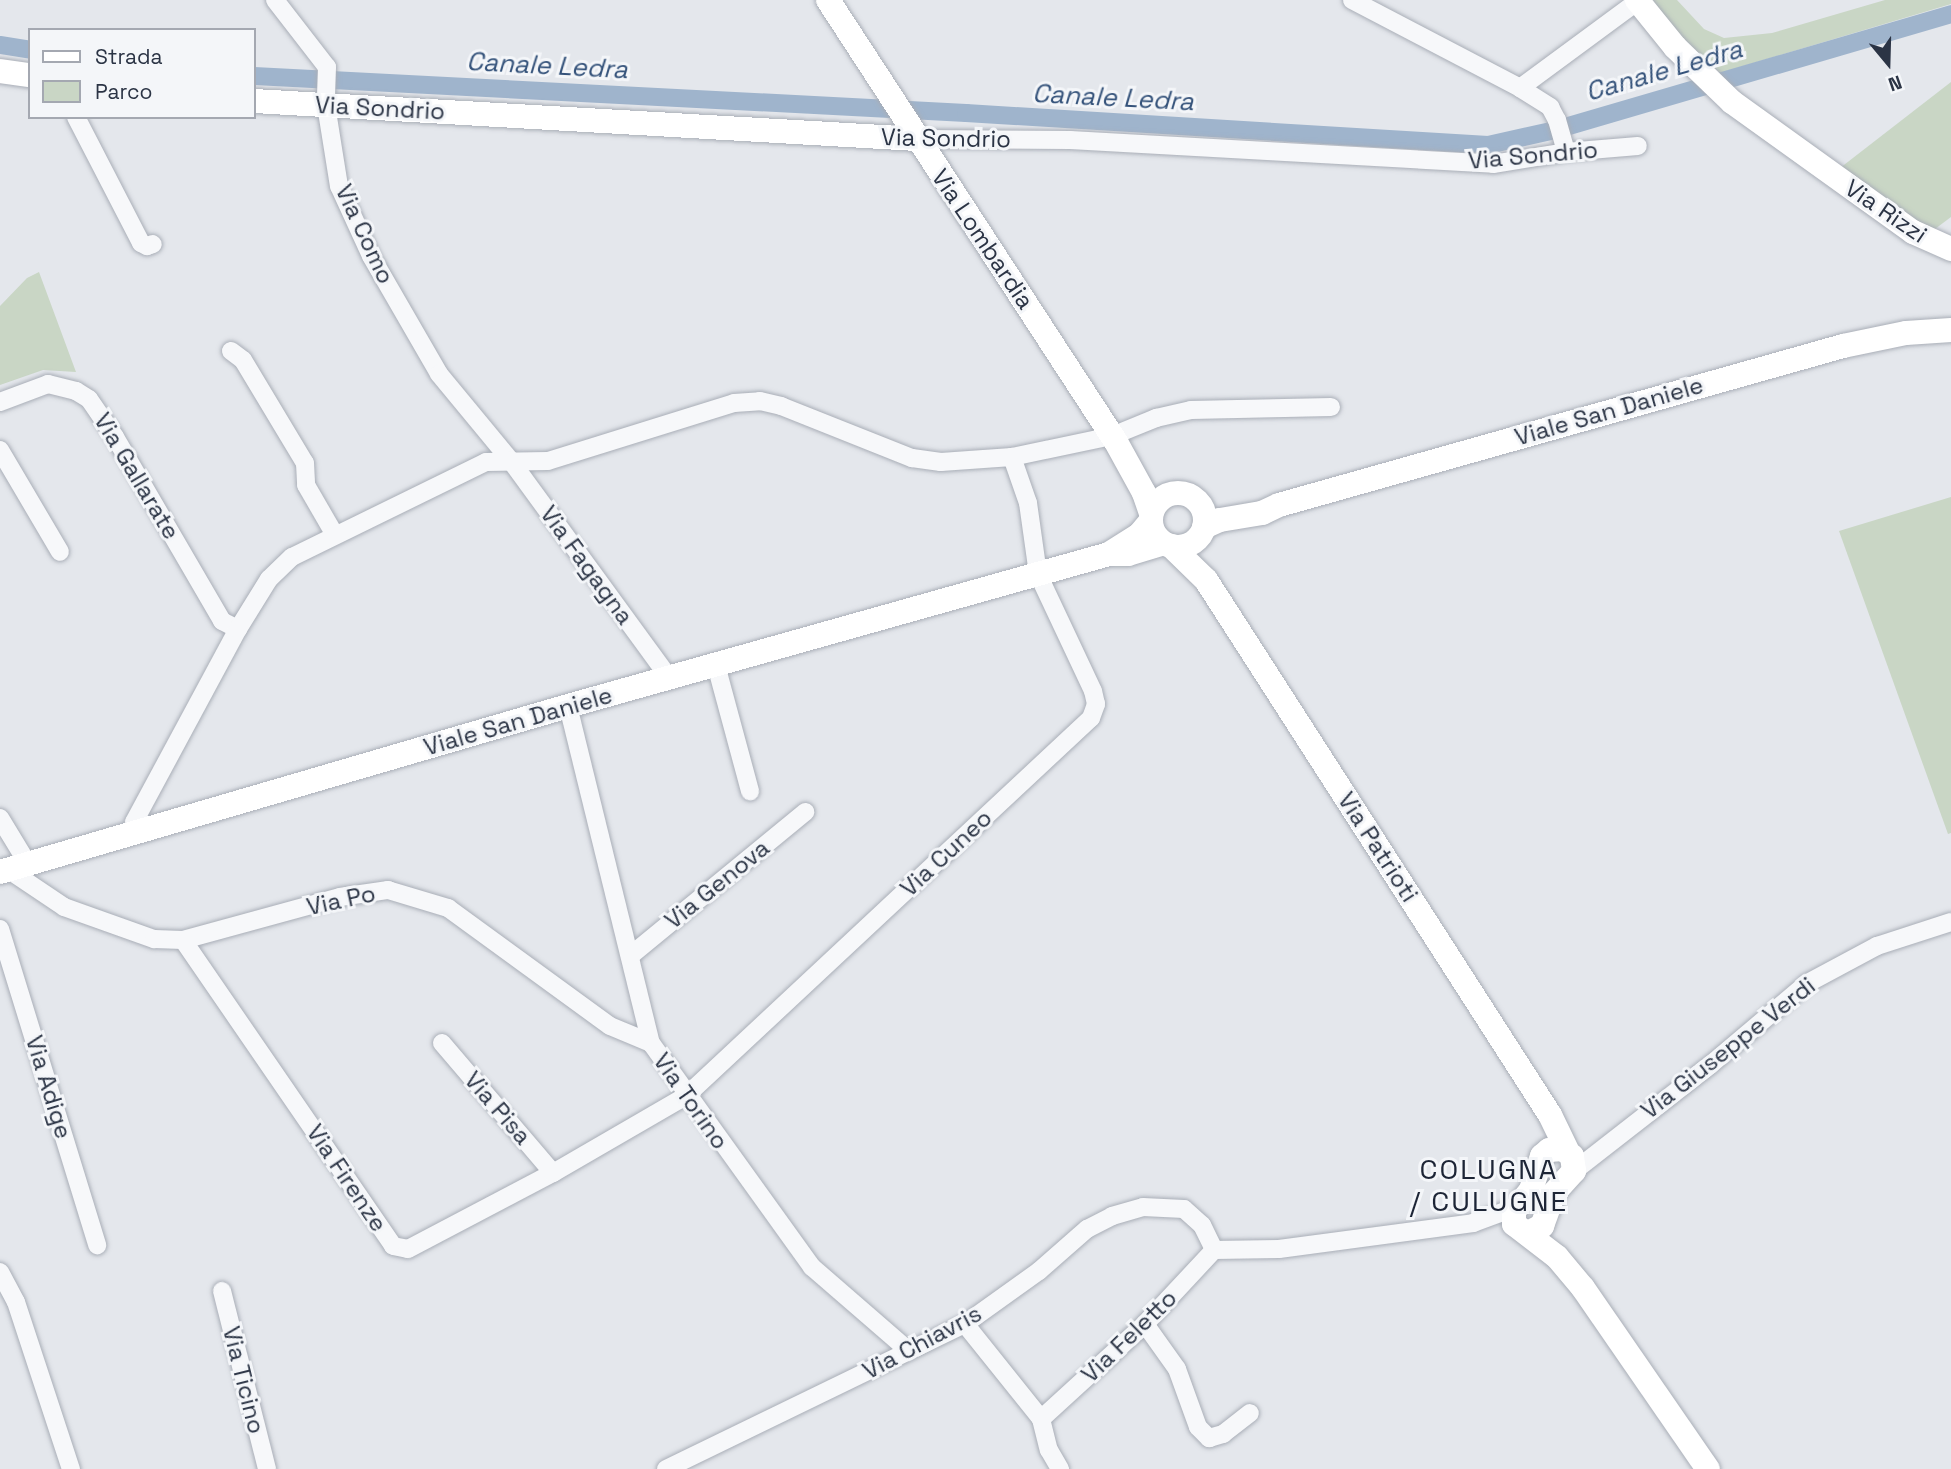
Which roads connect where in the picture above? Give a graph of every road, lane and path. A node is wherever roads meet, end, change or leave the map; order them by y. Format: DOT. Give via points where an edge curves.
graph roads {
  1 [pos="275,0"];
  2 [pos="828,0"];
  3 [pos="1352,0"];
  4 [pos="1637,1"];
  5 [pos="0,71"];
  6 [pos="28,75"];
  7 [pos="1520,88"];
  8 [pos="326,99"];
  9 [pos="256,101"];
  10 [pos="77,119"];
  11 [pos="914,134"];
  12 [pos="1638,146"];
  13 [pos="1565,148"];
  14 [pos="153,244"];
  15 [pos="1949,248"];
  16 [pos="1948,329"];
  17 [pos="231,351"];
  18 [pos="0,402"];
  19 [pos="1331,407"];
  20 [pos="1114,439"];
  21 [pos="0,450"];
  22 [pos="507,457"];
  23 [pos="1012,457"];
  24 [pos="1193,516"];
  25 [pos="1151,517"];
  26 [pos="335,535"];
  27 [pos="1167,545"];
  28 [pos="60,552"];
  29 [pos="1109,554"];
  30 [pos="1038,574"];
  31 [pos="1206,580"];
  32 [pos="238,629"];
  33 [pos="716,665"];
  34 [pos="669,678"];
  35 [pos="568,706"];
  36 [pos="750,791"];
  37 [pos="805,812"];
  38 [pos="0,818"];
  39 [pos="136,832"];
  40 [pos="12,869"];
  41 [pos="1951,922"];
  42 [pos="0,929"];
  43 [pos="183,940"];
  44 [pos="629,956"];
  45 [pos="442,1043"];
  46 [pos="651,1043"];
  47 [pos="686,1096"];
  48 [pos="1570,1157"];
  49 [pos="553,1173"];
  50 [pos="1526,1222"];
  51 [pos="97,1245"];
  52 [pos="1214,1250"];
  53 [pos="0,1272"];
  54 [pos="222,1292"];
  55 [pos="965,1324"];
  56 [pos="1145,1324"];
  57 [pos="909,1351"];
  58 [pos="1250,1413"];
  59 [pos="1041,1419"];
  60 [pos="71,1469"];
  61 [pos="267,1469"];
  62 [pos="666,1469"];
  63 [pos="1060,1469"];
  64 [pos="1708,1469"];
  1 -- 8 [label="street, Via Como" via="327,67"];
  2 -- 11 [label="street, Via Lombardia"];
  3 -- 7 [label="street"];
  4 -- 7 [label="street"];
  4 -- 15 [label="street, Via Rizzi" via="1700,74 1732,102 1913,232"];
  5 -- 6 [label="street"];
  7 -- 13 [label="street" via="1543,100 1557,120"];
  8 -- 9 [label="street, Via Sondrio"];
  8 -- 11 [label="street, Via Sondrio"];
  8 -- 22 [label="street, Via Como" via="339,186 371,256 439,374"];
  10 -- 14 [label="street" via="141,243"];
  11 -- 13 [label="street, Via Sondrio" via="1493,164"];
  11 -- 20 [label="street, Via Lombardia"];
  12 -- 13 [label="street, Via Sondrio"];
  16 -- 24 [label="street, Viale San Daniele" via="1843,346 1262,513 1220,520"];
  17 -- 26 [label="street" via="243,360 305,463 306,485"];
  18 -- 32 [label="street, Via Gallarate" via="48,384 89,399 222,621"];
  19 -- 20 [label="street" via="1191,410 1148,421"];
  20 -- 23 [label="street"];
  20 -- 24 [label="street, Via Lombardia"];
  20 -- 25 [label="street, Via Lombardia" via="1144,493"];
  21 -- 28 [label="street"];
  22 -- 23 [label="street" via="548,461 734,403 760,401 912,458 941,462"];
  22 -- 26 [label="street" via="485,462"];
  22 -- 34 [label="street, Via Fagagna"];
  23 -- 30 [label="street" via="1028,503"];
  24 -- 25 [label="street, Viale San Daniele" via="1160,499"];
  24 -- 27 [label="street, Viale San Daniele" via="1188,545"];
  24 -- 31 [label="street, Via Patrioti"];
  25 -- 27 [label="street, Via Lombardia" via="1156,537"];
  25 -- 29 [label="street, Viale San Daniele" via="1133,540"];
  26 -- 32 [label="street" via="292,557 269,579"];
  27 -- 29 [label="street, Viale San Daniele"];
  27 -- 31 [label="street, Via Patrioti"];
  29 -- 30 [label="street, Viale San Daniele"];
  30 -- 33 [label="street, Viale San Daniele"];
  30 -- 47 [label="street, Via Cuneo" via="1093,691 1096,704 1091,718"];
  31 -- 48 [label="street, Via Patrioti" via="1550,1115 1551,1128"];
  32 -- 39 [label="street" via="134,822"];
  33 -- 34 [label="street, Viale San Daniele"];
  33 -- 36 [label="street"];
  34 -- 35 [label="street, Viale San Daniele"];
  35 -- 39 [label="street, Viale San Daniele"];
  35 -- 44 [label="street, Via Torino"];
  37 -- 44 [label="street, Via Genova"];
  38 -- 40 [label="street"];
  39 -- 40 [label="street, Viale San Daniele"];
  40 -- 43 [label="street, Via Po" via="64,907 106,925 154,939"];
  41 -- 48 [label="street, Via Giuseppe Verdi" via="1877,946 1806,984 1714,1061"];
  42 -- 51 [label="street, Via Adige"];
  43 -- 46 [label="street, Via Po" via="340,897 388,890 448,908 610,1026"];
  43 -- 49 [label="street, Via Firenze" via="393,1246 408,1249"];
  44 -- 46 [label="street, Via Torino"];
  45 -- 49 [label="street, Via Pisa"];
  46 -- 47 [label="street, Via Torino"];
  47 -- 49 [label="street, Via Firenze"];
  47 -- 57 [label="street, Via Torino" via="811,1267"];
  48 -- 50 [label="street" via="1554,1193"];
  48 -- 50 [label="street, Via Patrioti" via="1531,1190"];
  50 -- 52 [label="street" via="1481,1222 1279,1249"];
  50 -- 64 [label="street" via="1600,1310"];
  52 -- 55 [label="street, Via Chiavris" via="1191,1212 1143,1207 1112,1216 1087,1229 1039,1271"];
  52 -- 56 [label="street, Via Feletto"];
  53 -- 60 [label="street" via="16,1302"];
  54 -- 61 [label="street, Via Ticino"];
  55 -- 57 [label="street, Via Chiavris"];
  55 -- 59 [label="street"];
  56 -- 58 [label="street" via="1177,1369 1198,1427 1209,1438 1223,1434"];
  56 -- 59 [label="street, Via Feletto"];
  57 -- 62 [label="street, Via Chiavris"];
  59 -- 63 [label="street" via="1049,1450"];
}
